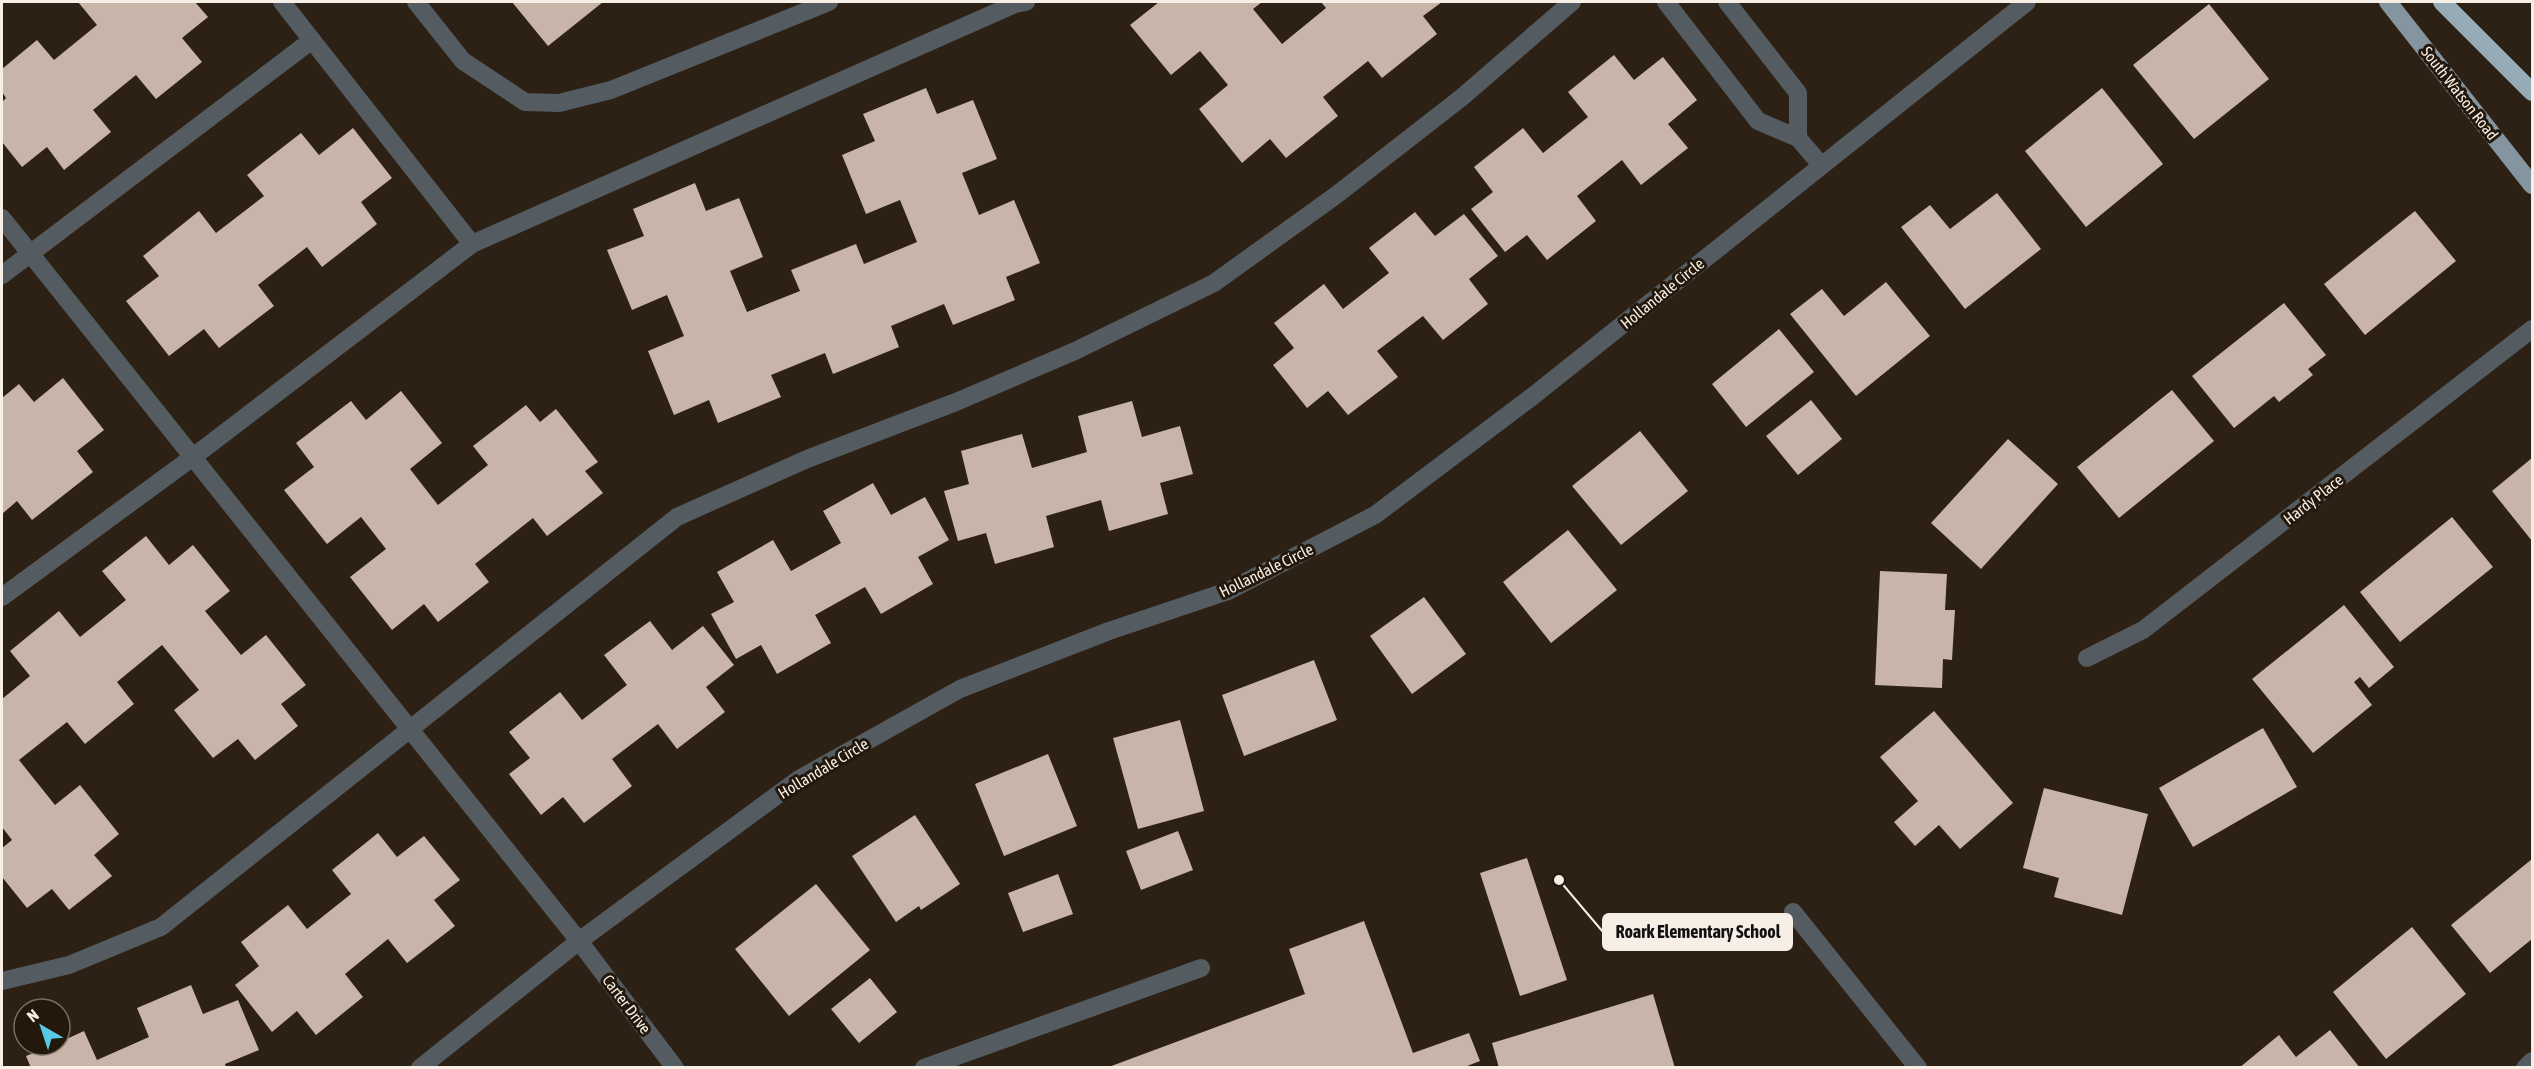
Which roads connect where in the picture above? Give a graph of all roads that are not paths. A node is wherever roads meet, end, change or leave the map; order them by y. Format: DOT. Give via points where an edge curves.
graph roads {
  1 [pos="282,2"];
  2 [pos="416,2"];
  3 [pos="829,2"];
  4 [pos="1019,2"];
  5 [pos="1572,2"];
  6 [pos="1666,2"];
  7 [pos="1727,2"];
  8 [pos="2027,2"];
  9 [pos="2388,2"];
  10 [pos="2442,2"];
  11 [pos="312,40"];
  12 [pos="2532,92"];
  13 [pos="1798,138"];
  14 [pos="1821,165"];
  15 [pos="2532,185"];
  16 [pos="2,218"];
  17 [pos="472,244"];
  18 [pos="30,253"];
  19 [pos="2,275"];
  20 [pos="2532,329"];
  21 [pos="193,457"];
  22 [pos="2,597"];
  23 [pos="2087,658"];
  24 [pos="410,729"];
  25 [pos="1793,912"];
  26 [pos="579,941"];
  27 [pos="1202,968"];
  28 [pos="2,981"];
  29 [pos="2532,1061"];
  30 [pos="420,1068"];
  31 [pos="675,1068"];
  32 [pos="924,1068"];
  33 [pos="1918,1068"];
  34 [pos="2525,1068"];
  1 -- 11 [label="street"];
  2 -- 3 [label="street" via="463,61 525,102 559,103 611,90"];
  4 -- 17 [label="street"];
  5 -- 24 [label="street" via="1461,98 1214,283 1053,360 807,459 677,517"];
  6 -- 13 [label="street" via="1758,121"];
  7 -- 13 [label="street" via="1798,93"];
  8 -- 14 [label="street, Hollandale Circle"];
  9 -- 15 [label="main road, South Watson Road"];
  10 -- 12 [label="highway"];
  11 -- 17 [label="street"];
  11 -- 18 [label="street"];
  13 -- 14 [label="street"];
  14 -- 26 [label="street, Hollandale Circle" via="1533,396 1375,515 1228,591 1109,631 960,689 799,779"];
  16 -- 18 [label="street, Carter Drive"];
  17 -- 21 [label="street"];
  18 -- 19 [label="street"];
  18 -- 21 [label="street, Carter Drive"];
  20 -- 23 [label="street, Hardy Place" via="2143,630"];
  21 -- 22 [label="street"];
  21 -- 24 [label="street, Carter Drive"];
  24 -- 26 [label="street, Carter Drive"];
  24 -- 28 [label="street" via="161,927 69,965"];
  25 -- 33 [label="street"];
  26 -- 30 [label="street, Hollandale Circle"];
  26 -- 31 [label="street, Carter Drive"];
  27 -- 32 [label="street"];
  29 -- 34 [label="street"];
}
